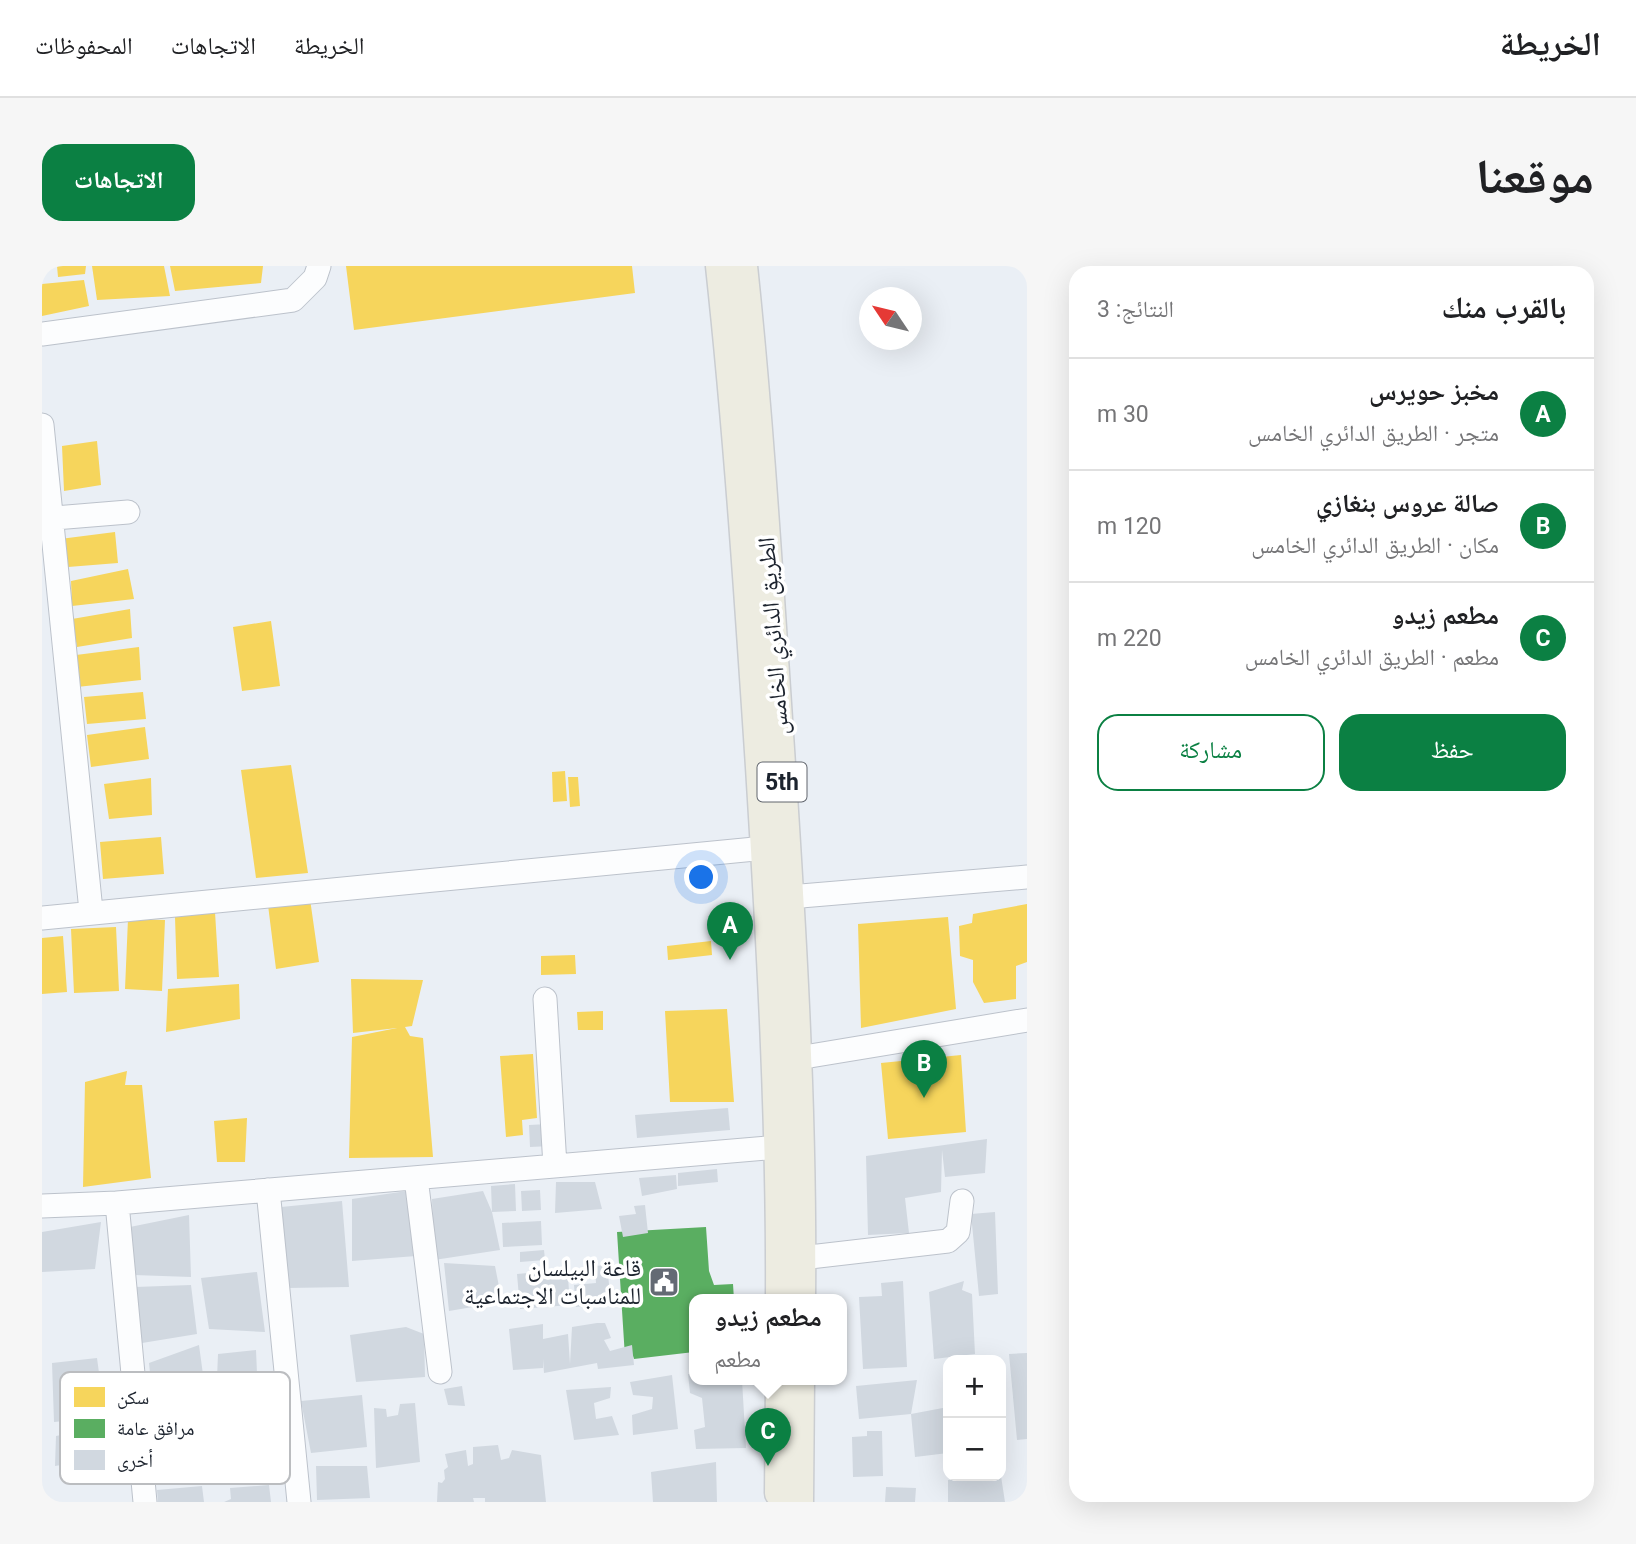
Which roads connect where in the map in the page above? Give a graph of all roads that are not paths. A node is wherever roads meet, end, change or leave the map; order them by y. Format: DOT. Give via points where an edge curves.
graph roads {
  1 [pos="319,266"];
  2 [pos="720,266"];
  3 [pos="743,266"];
  4 [pos="42,334"];
  5 [pos="42,425"];
  6 [pos="128,512"];
  7 [pos="47,518"];
  8 [pos="772,784"];
  9 [pos="765,848"];
  10 [pos="1027,877"];
  11 [pos="789,897"];
  12 [pos="92,911"];
  13 [pos="42,918"];
  14 [pos="545,999"];
  15 [pos="1027,1020"];
  16 [pos="798,1058"];
  17 [pos="779,1147"];
  18 [pos="555,1166"];
  19 [pos="416,1178"];
  20 [pos="268,1190"];
  21 [pos="962,1202"];
  22 [pos="117,1203"];
  23 [pos="42,1206"];
  24 [pos="801,1258"];
  25 [pos="780,1294"];
  26 [pos="801,1294"];
  27 [pos="440,1371"];
  28 [pos="133,1372"];
  29 [pos="286,1372"];
  30 [pos="780,1385"];
  31 [pos="800,1385"];
  32 [pos="290,1411"];
  33 [pos="143,1484"];
  34 [pos="145,1502"];
  35 [pos="299,1502"];
  36 [pos="779,1502"];
  37 [pos="799,1502"];
  1 -- 4 [label="street" via="315,278 293,300"];
  2 -- 8 [label="main road, الطريق الدائري الخامس / 5th" via="749,594"];
  3 -- 8 [label="main road, الطريق الدائري الخامس / 5th" via="757,391"];
  5 -- 7 [label="street"];
  6 -- 7 [label="street"];
  7 -- 12 [label="street"];
  8 -- 9 [label="main road, الطريق الدائري الخامس / 5th"];
  8 -- 11 [label="main road, الطريق الدائري الخامس / 5th"];
  9 -- 12 [label="street"];
  9 -- 17 [label="main road, الطريق الدائري الخامس / 5th"];
  10 -- 11 [label="street"];
  11 -- 16 [label="main road, الطريق الدائري الخامس / 5th"];
  12 -- 13 [label="street"];
  14 -- 18 [label="street"];
  15 -- 16 [label="street"];
  16 -- 24 [label="main road, الطريق الدائري الخامس / 5th"];
  17 -- 18 [label="street"];
  17 -- 25 [label="main road, الطريق الدائري الخامس / 5th"];
  18 -- 19 [label="street"];
  19 -- 20 [label="street"];
  19 -- 27 [label="street"];
  20 -- 22 [label="street"];
  20 -- 29 [label="street"];
  21 -- 24 [label="street" via="958,1231 948,1241"];
  22 -- 23 [label="street"];
  22 -- 28 [label="street"];
  24 -- 26 [label="main road, الطريق الدائري الخامس / 5th"];
  30 -- 36 [label="main road"];
  31 -- 37 [label="main road"];
  32 -- 35 [label="street"];
  33 -- 34 [label="street"];
}
